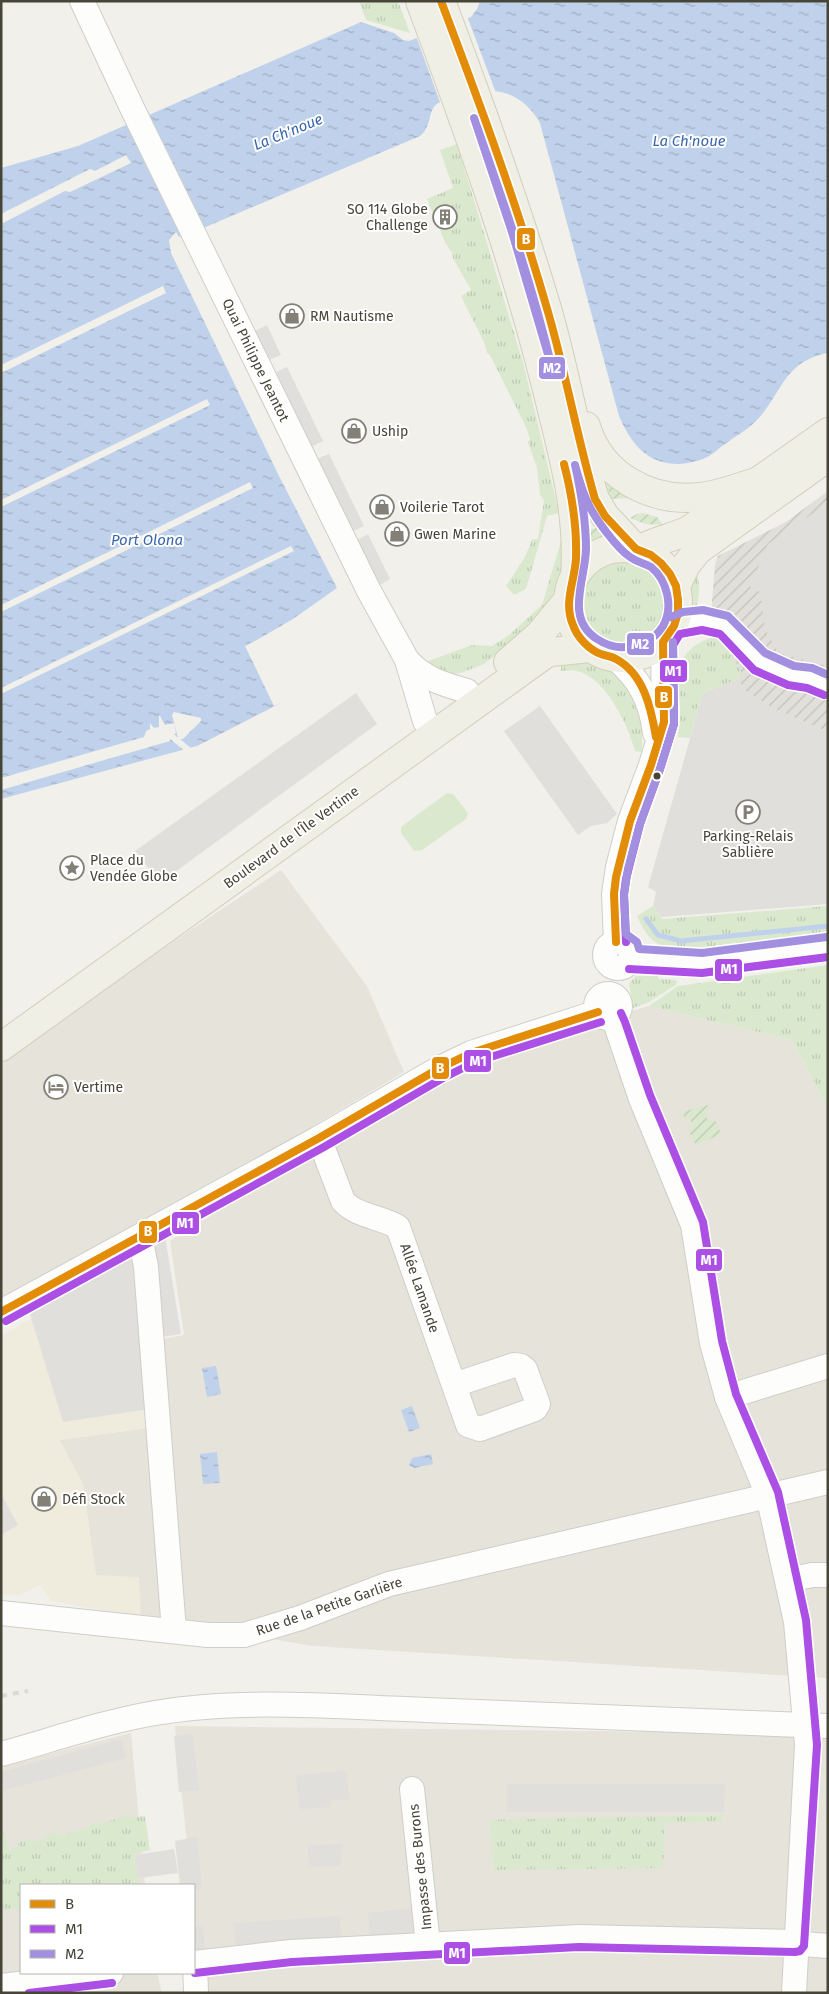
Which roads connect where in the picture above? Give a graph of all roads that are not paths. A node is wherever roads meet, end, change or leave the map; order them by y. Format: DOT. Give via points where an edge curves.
graph roads {
  1 [pos="82,1"];
  2 [pos="432,3"];
  3 [pos="478,128"];
  4 [pos="565,381"];
  5 [pos="828,432"];
  6 [pos="828,457"];
  7 [pos="758,481"];
  8 [pos="637,550"];
  9 [pos="676,586"];
  10 [pos="571,588"];
  11 [pos="668,634"];
  12 [pos="590,648"];
  13 [pos="615,658"];
  14 [pos="407,660"];
  15 [pos="819,682"];
  16 [pos="467,691"];
  17 [pos="425,721"];
  18 [pos="657,746"];
  19 [pos="828,946"];
  20 [pos="621,956"];
  21 [pos="607,1008"];
  22 [pos="1,1028"];
  23 [pos="1,1047"];
  24 [pos="319,1138"];
  25 [pos="140,1238"];
  26 [pos="1,1312"];
  27 [pos="828,1366"];
  28 [pos="454,1385"];
  29 [pos="727,1397"];
  30 [pos="828,1482"];
  31 [pos="768,1495"];
  32 [pos="828,1575"];
  33 [pos="788,1580"];
  34 [pos="1,1613"];
  35 [pos="174,1631"];
  36 [pos="817,1726"];
  37 [pos="1,1754"];
  38 [pos="412,1789"];
  39 [pos="795,1942"];
  40 [pos="428,1945"];
  41 [pos="828,1946"];
  42 [pos="195,1963"];
  43 [pos="107,1974"];
  44 [pos="195,1974"];
  45 [pos="1,1986"];
  46 [pos="56,1986"];
  47 [pos="196,1993"];
  48 [pos="794,1993"];
  1 -- 14 [label="street, Quai Philippe Jeantot" via="369,591"];
  2 -- 3 [label="main road"];
  3 -- 4 [label="main road" via="533,264"];
  3 -- 10 [label="main road" via="552,407 574,514 576,548"];
  4 -- 7 [label="main road" via="578,396 587,430 601,456 636,486 663,496 686,498 717,494"];
  4 -- 8 [label="main road" via="595,499 605,516"];
  5 -- 7 [label="main road"];
  6 -- 9 [label="main road" via="698,550"];
  7 -- 8 [label="main road" via="689,530"];
  8 -- 9 [label="main road" via="662,563"];
  8 -- 10 [label="main road" via="622,548 601,553 584,564"];
  9 -- 11 [label="main road" via="678,613"];
  10 -- 12 [label="main road" via="568,614 580,638"];
  10 -- 16 [label="main road, Boulevard de l'Île Vertime" via="540,634 511,660"];
  11 -- 13 [label="main road" via="653,650 641,656"];
  11 -- 15 [label="street" via="685,622 703,620 725,625 759,661 791,676"];
  11 -- 18 [label="street" via="665,714"];
  12 -- 13 [label="main road"];
  12 -- 23 [label="main road, Boulevard de l'Île Vertime" via="544,655"];
  13 -- 18 [label="street" via="643,690 654,722"];
  14 -- 16 [label="street" via="428,678"];
  14 -- 17 [label="street, Quai Philippe Jeantot"];
  16 -- 17 [label="main road, Boulevard de l'Île Vertime"];
  17 -- 22 [label="main road, Boulevard de l'Île Vertime"];
  18 -- 20 [label="street" via="630,821 618,867 614,894"];
  19 -- 20 [label="street" via="702,963"];
  20 -- 21 [label="street"];
  21 -- 24 [label="street" via="471,1053"];
  21 -- 29 [label="street" via="693,1225 712,1343"];
  24 -- 25 [label="street"];
  24 -- 28 [label="street, Allée Lamande" via="343,1201 355,1210 398,1228"];
  25 -- 26 [label="street"];
  25 -- 35 [label="street" via="146,1267"];
  27 -- 29 [label="street"];
  29 -- 31 [label="street"];
  30 -- 31 [label="street, Rue de la Petite Garlière"];
  31 -- 33 [label="street"];
  31 -- 35 [label="street, Rue de la Petite Garlière" via="389,1584 259,1632 226,1635"];
  32 -- 33 [label="street"];
  33 -- 36 [label="street" via="799,1641 803,1704"];
  34 -- 35 [label="street, Rue de la Petite Garlière"];
  36 -- 37 [label="street" via="251,1705 155,1713"];
  36 -- 39 [label="street" via="807,1745"];
  38 -- 40 [label="street, Impasse des Burons"];
  39 -- 40 [label="street" via="579,1937"];
  39 -- 41 [label="street"];
  39 -- 48 [label="street"];
  40 -- 42 [label="street" via="291,1952"];
  43 -- 46 [label="street"];
  44 -- 47 [label="street"];
  45 -- 46 [label="street"];
}
